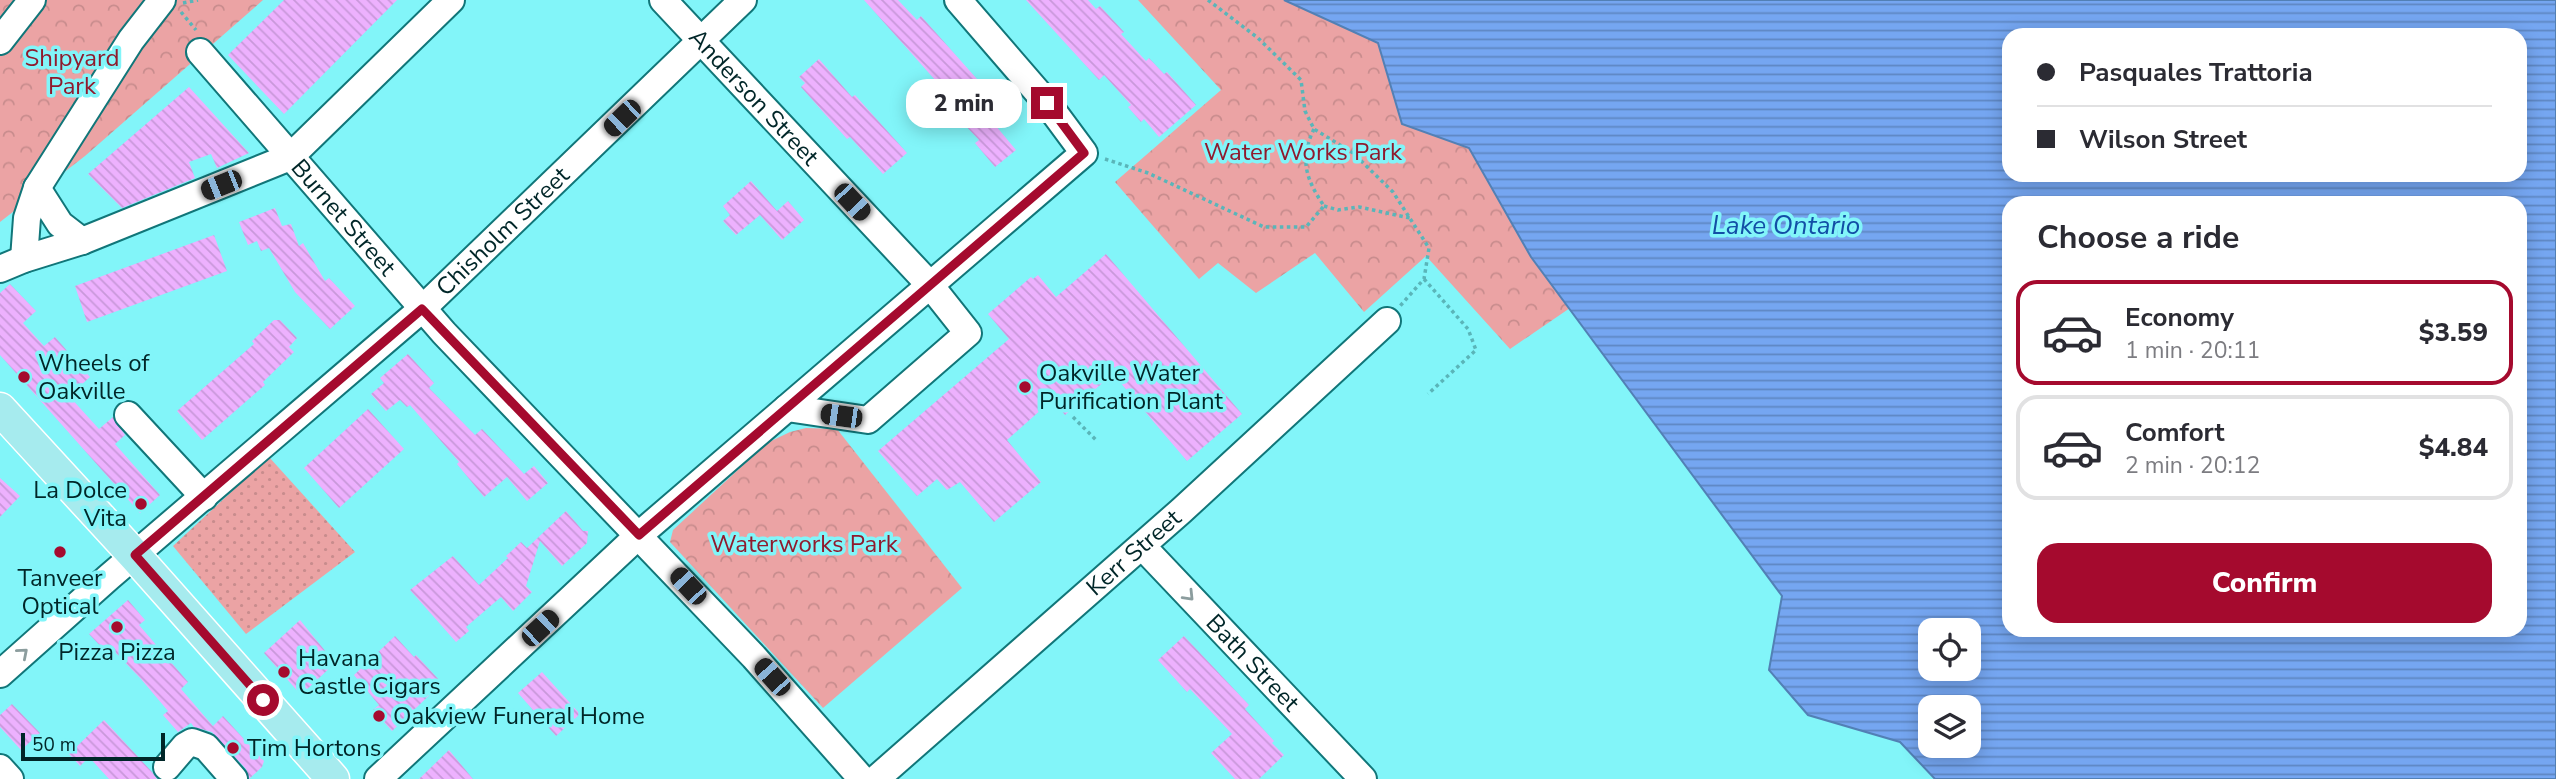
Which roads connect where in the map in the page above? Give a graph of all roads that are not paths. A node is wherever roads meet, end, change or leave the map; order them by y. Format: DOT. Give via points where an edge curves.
graph roads {
  1 [pos="32,0"];
  2 [pos="162,0"];
  3 [pos="451,0"];
  4 [pos="663,0"];
  5 [pos="743,0"];
  6 [pos="958,0"];
  7 [pos="0,41"];
  8 [pos="701,41"];
  9 [pos="200,52"];
  10 [pos="290,157"];
  11 [pos="37,188"];
  12 [pos="82,241"];
  13 [pos="12,264"];
  14 [pos="930,285"];
  15 [pos="422,309"];
  16 [pos="1387,321"];
  17 [pos="787,408"];
  18 [pos="0,409"];
  19 [pos="128,415"];
  20 [pos="204,497"];
  21 [pos="639,535"];
  22 [pos="1142,546"];
  23 [pos="135,555"];
  24 [pos="0,674"];
  25 [pos="167,767"];
  26 [pos="0,768"];
  27 [pos="10,779"];
  28 [pos="234,779"];
  29 [pos="333,779"];
  30 [pos="377,779"];
  31 [pos="862,779"];
  32 [pos="876,779"];
  33 [pos="1363,779"];
  1 -- 7 [label="street"];
  2 -- 11 [label="street" via="131,40"];
  3 -- 10 [label="street"];
  4 -- 8 [label="street, Anderson Street"];
  5 -- 8 [label="street, Chisholm Street"];
  6 -- 14 [label="street" via="1084,153"];
  8 -- 14 [label="street, Anderson Street"];
  8 -- 15 [label="street, Chisholm Street"];
  9 -- 10 [label="street, Burnet Street"];
  10 -- 12 [label="street"];
  10 -- 15 [label="street, Burnet Street"];
  11 -- 12 [label="street" via="60,224"];
  11 -- 13 [label="street"];
  12 -- 13 [label="street"];
  14 -- 17 [label="street"];
  14 -- 17 [label="street, Anderson Street" via="968,332 869,420"];
  15 -- 20 [label="street, Chisholm Street"];
  15 -- 21 [label="street, Burnet Street"];
  16 -- 22 [label="street, Kerr Street"];
  17 -- 21 [label="street"];
  18 -- 23 [label="main road"];
  19 -- 20 [label="street"];
  20 -- 23 [label="street, Chisholm Street"];
  21 -- 30 [label="street"];
  21 -- 31 [label="street, Burnet Street"];
  22 -- 32 [label="street, Kerr Street"];
  22 -- 33 [label="street, Bath Street, one-way"];
  24 -- 23 [label="street, Chisholm Street, one-way"];
  23 -- 29 [label="main road"];
  25 -- 28 [label="street" via="192,742 206,747"];
  26 -- 27 [label="street"];
}
